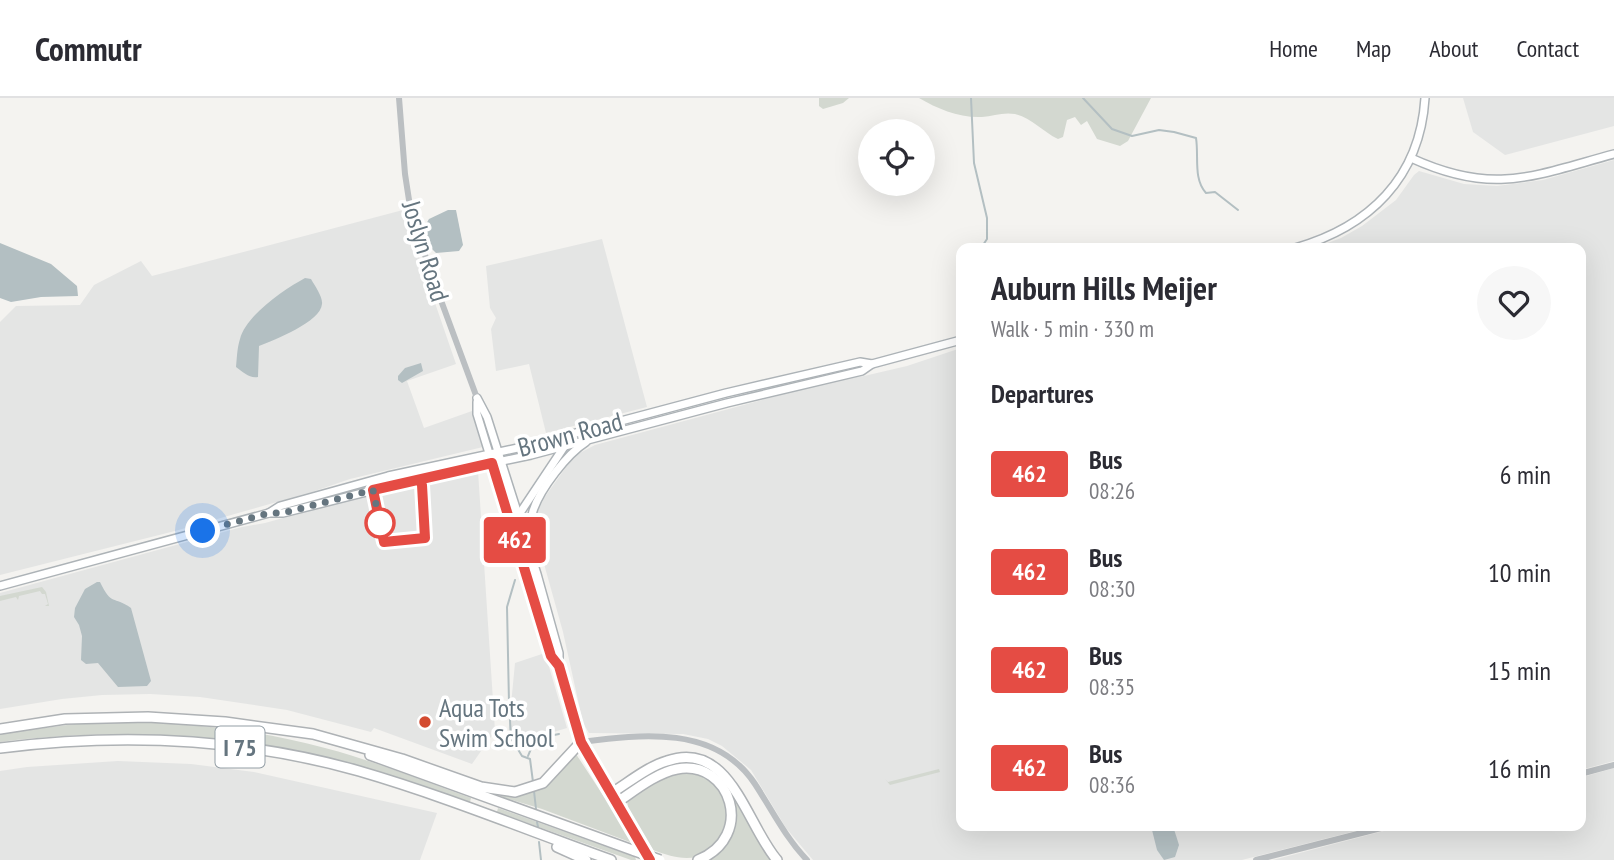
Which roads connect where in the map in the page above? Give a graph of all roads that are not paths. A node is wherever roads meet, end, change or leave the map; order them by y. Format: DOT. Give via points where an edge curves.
graph roads {
  1 [pos="399,98"];
  2 [pos="1425,98"];
  3 [pos="1614,154"];
  4 [pos="1411,158"];
  5 [pos="1310,243"];
  6 [pos="956,341"];
  7 [pos="872,364"];
  8 [pos="844,366"];
  9 [pos="844,375"];
  10 [pos="750,387"];
  11 [pos="477,398"];
  12 [pos="693,411"];
  13 [pos="579,432"];
  14 [pos="593,438"];
  15 [pos="565,445"];
  16 [pos="499,452"];
  17 [pos="489,454"];
  18 [pos="502,461"];
  19 [pos="492,463"];
  20 [pos="442,464"];
  21 [pos="370,481"];
  22 [pos="373,490"];
  23 [pos="319,504"];
  24 [pos="269,513"];
  25 [pos="519,514"];
  26 [pos="513,533"];
  27 [pos="529,548"];
  28 [pos="0,586"];
  29 [pos="559,666"];
  30 [pos="0,729"];
  31 [pos="581,742"];
  32 [pos="0,748"];
  33 [pos="1614,765"];
  34 [pos="1586,772"];
  35 [pos="480,790"];
  36 [pos="610,794"];
  37 [pos="616,803"];
  38 [pos="525,830"];
  39 [pos="1370,831"];
  40 [pos="586,860"];
  41 [pos="611,860"];
  42 [pos="650,860"];
  43 [pos="660,860"];
  44 [pos="698,860"];
  45 [pos="777,860"];
  46 [pos="807,860"];
  47 [pos="1256,860"];
  1 -- 11 [label="street, Joslyn Road" via="411,214"];
  2 -- 4 [label="main road"];
  3 -- 4 [label="main road" via="1534,176 1498,180 1458,176"];
  4 -- 5 [label="main road" via="1389,192 1362,218"];
  6 -- 7 [label="main road, Brown Road"];
  7 -- 8 [label="main road, Brown Road"];
  7 -- 9 [label="main road, Brown Road"];
  8 -- 9 [label="main road"];
  8 -- 10 [label="main road, Brown Road"];
  9 -- 12 [label="main road, Brown Road"];
  10 -- 12 [label="main road" via="694,405"];
  10 -- 13 [label="main road, Brown Road"];
  11 -- 16 [label="main road, Joslyn Road"];
  11 -- 17 [label="main road, Joslyn Road"];
  12 -- 14 [label="main road, Brown Road"];
  13 -- 15 [label="main road"];
  13 -- 16 [label="main road, Brown Road"];
  14 -- 15 [label="main road, Brown Road"];
  14 -- 27 [label="main road" via="566,458 536,504"];
  15 -- 18 [label="main road, Brown Road"];
  15 -- 25 [label="main road"];
  16 -- 17 [label="main road, Brown Road"];
  16 -- 18 [label="main road, Joslyn Road"];
  17 -- 19 [label="main road, Joslyn Road"];
  17 -- 20 [label="main road, Brown Road"];
  18 -- 19 [label="main road, Brown Road"];
  18 -- 25 [label="main road, Joslyn Road"];
  19 -- 22 [label="main road, Brown Road"];
  19 -- 26 [label="main road, Joslyn Road"];
  20 -- 21 [label="main road, Brown Road"];
  20 -- 22 [label="main road" via="379,482"];
  21 -- 22 [label="main road"];
  21 -- 23 [label="main road"];
  21 -- 24 [label="main road, Brown Road"];
  22 -- 23 [label="main road, Brown Road"];
  23 -- 24 [label="main road, Brown Road"];
  24 -- 28 [label="main road, Brown Road"];
  25 -- 26 [label="main road"];
  25 -- 27 [label="main road, Joslyn Road"];
  26 -- 29 [label="main road, Joslyn Road" via="551,656"];
  27 -- 29 [label="main road, Joslyn Road"];
  29 -- 31 [label="main road, Joslyn Road"];
  30 -- 35 [label="highway, I 75" via="65,719 148,716 225,722 355,750"];
  31 -- 35 [label="highway" via="543,783 523,792"];
  31 -- 36 [label="main road, Joslyn Road"];
  31 -- 46 [label="street" via="675,737 721,751 746,771"];
  32 -- 38 [label="highway, I 75" via="129,740 215,744 281,754 357,771"];
  33 -- 34 [label="street"];
  35 -- 43 [label="highway, I 75, bridge"];
  36 -- 37 [label="main road, Joslyn Road"];
  36 -- 45 [label="highway" via="668,760 699,759 724,774"];
  37 -- 42 [label="main road, Joslyn Road"];
  37 -- 44 [label="highway" via="674,770 687,768 713,778 723,788 732,815 720,846"];
  38 -- 40 [label="highway"];
  38 -- 41 [label="highway, I 75"];
  39 -- 47 [label="street"];
}
